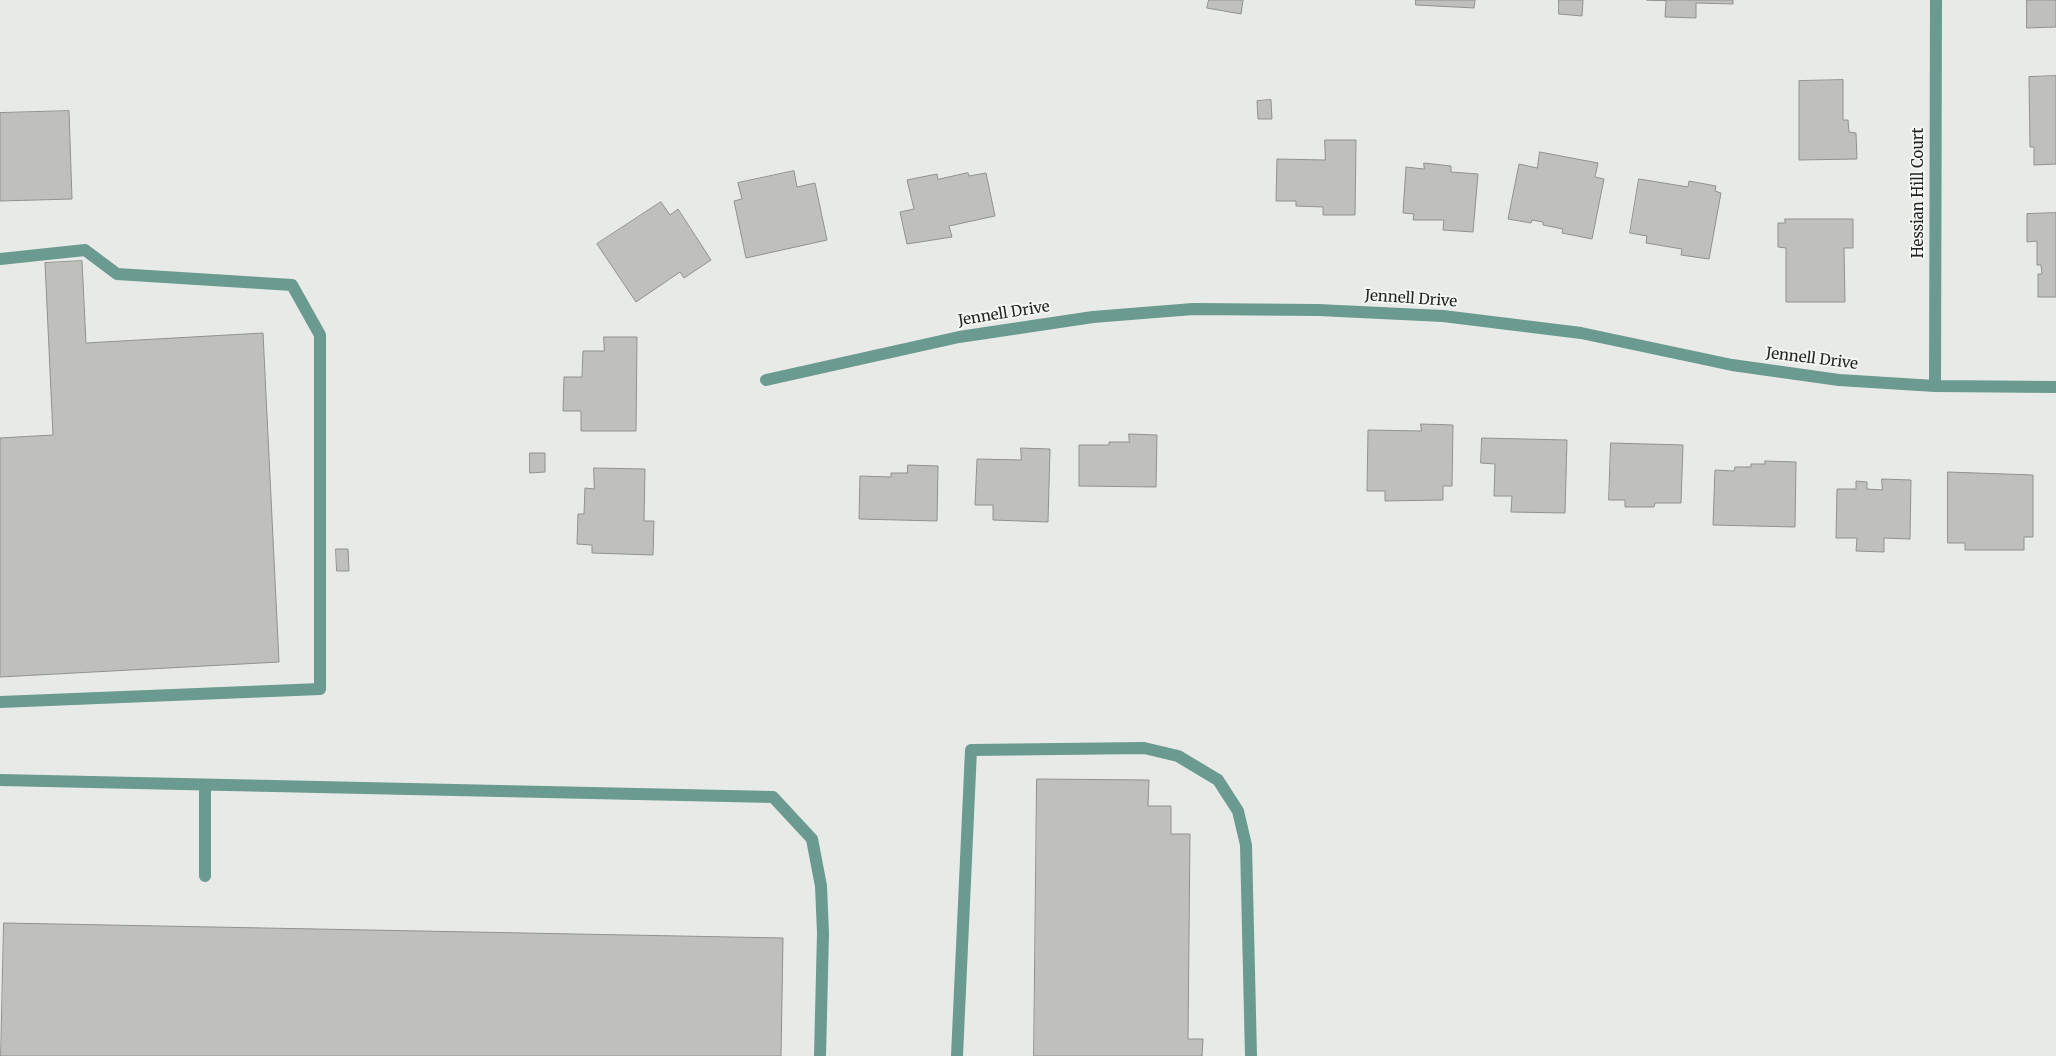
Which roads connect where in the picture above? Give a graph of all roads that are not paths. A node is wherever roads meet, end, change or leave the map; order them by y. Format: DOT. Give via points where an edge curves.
graph roads {
  1 [pos="1936,0"];
  2 [pos="0,259"];
  3 [pos="766,380"];
  4 [pos="1935,386"];
  5 [pos="2056,387"];
  6 [pos="0,702"];
  7 [pos="0,780"];
  8 [pos="205,785"];
  9 [pos="204,876"];
  10 [pos="820,1056"];
  11 [pos="957,1056"];
  12 [pos="1251,1056"];
  1 -- 4 [label="street, Hessian Hill Court"];
  2 -- 6 [label="street" via="85,250 116,274 292,285 320,335 320,689"];
  3 -- 4 [label="street, Jennell Drive" via="959,337 1093,317 1203,309 1443,316 1581,333 1732,365 1839,380"];
  4 -- 5 [label="street, Jennell Drive"];
  7 -- 8 [label="street"];
  8 -- 9 [label="street"];
  8 -- 10 [label="street" via="773,797 812,838 821,886"];
  11 -- 12 [label="street" via="971,750 1144,748 1178,756 1218,780 1238,811 1246,846"];
}
